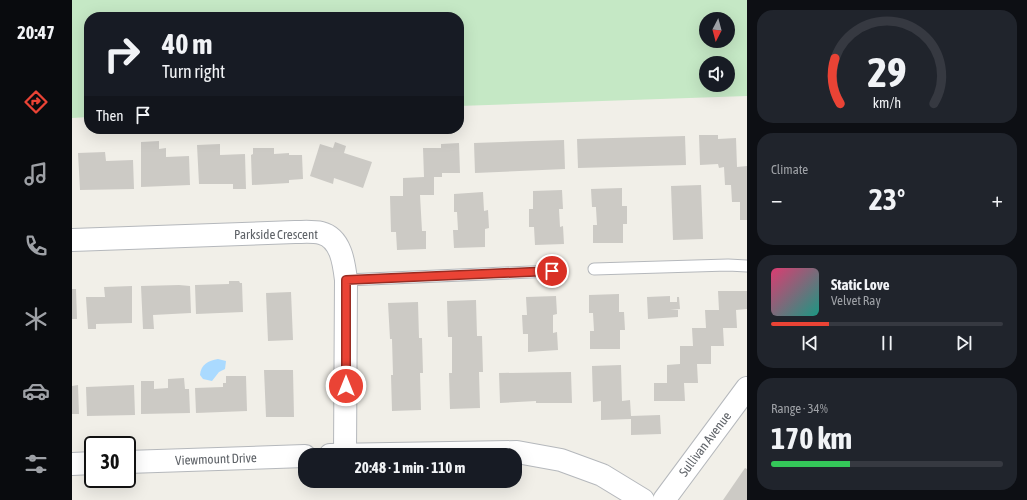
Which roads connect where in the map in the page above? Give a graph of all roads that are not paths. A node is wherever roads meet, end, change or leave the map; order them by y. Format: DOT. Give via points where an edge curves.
graph roads {
  1 [pos="72,240"];
  2 [pos="747,266"];
  3 [pos="594,269"];
  4 [pos="552,271"];
  5 [pos="346,280"];
  6 [pos="747,388"];
  7 [pos="346,448"];
  8 [pos="522,453"];
  9 [pos="298,456"];
  10 [pos="136,462"];
  11 [pos="84,463"];
  12 [pos="72,464"];
  13 [pos="643,500"];
  14 [pos="664,500"];
  1 -- 5 [label="street, Parkside Crescent" via="319,233 328,235 336,242 344,262"];
  2 -- 3 [label="lane"];
  4 -- 5 [label="lane"];
  5 -- 7 [label="street, Parkside Crescent"];
  6 -- 14 [label="street, Sullivan Avenue"];
  8 -- 13 [label="street" via="567,462 602,476"];
  9 -- 10 [label="street, Viewmount Drive"];
  11 -- 12 [label="street"];
}
